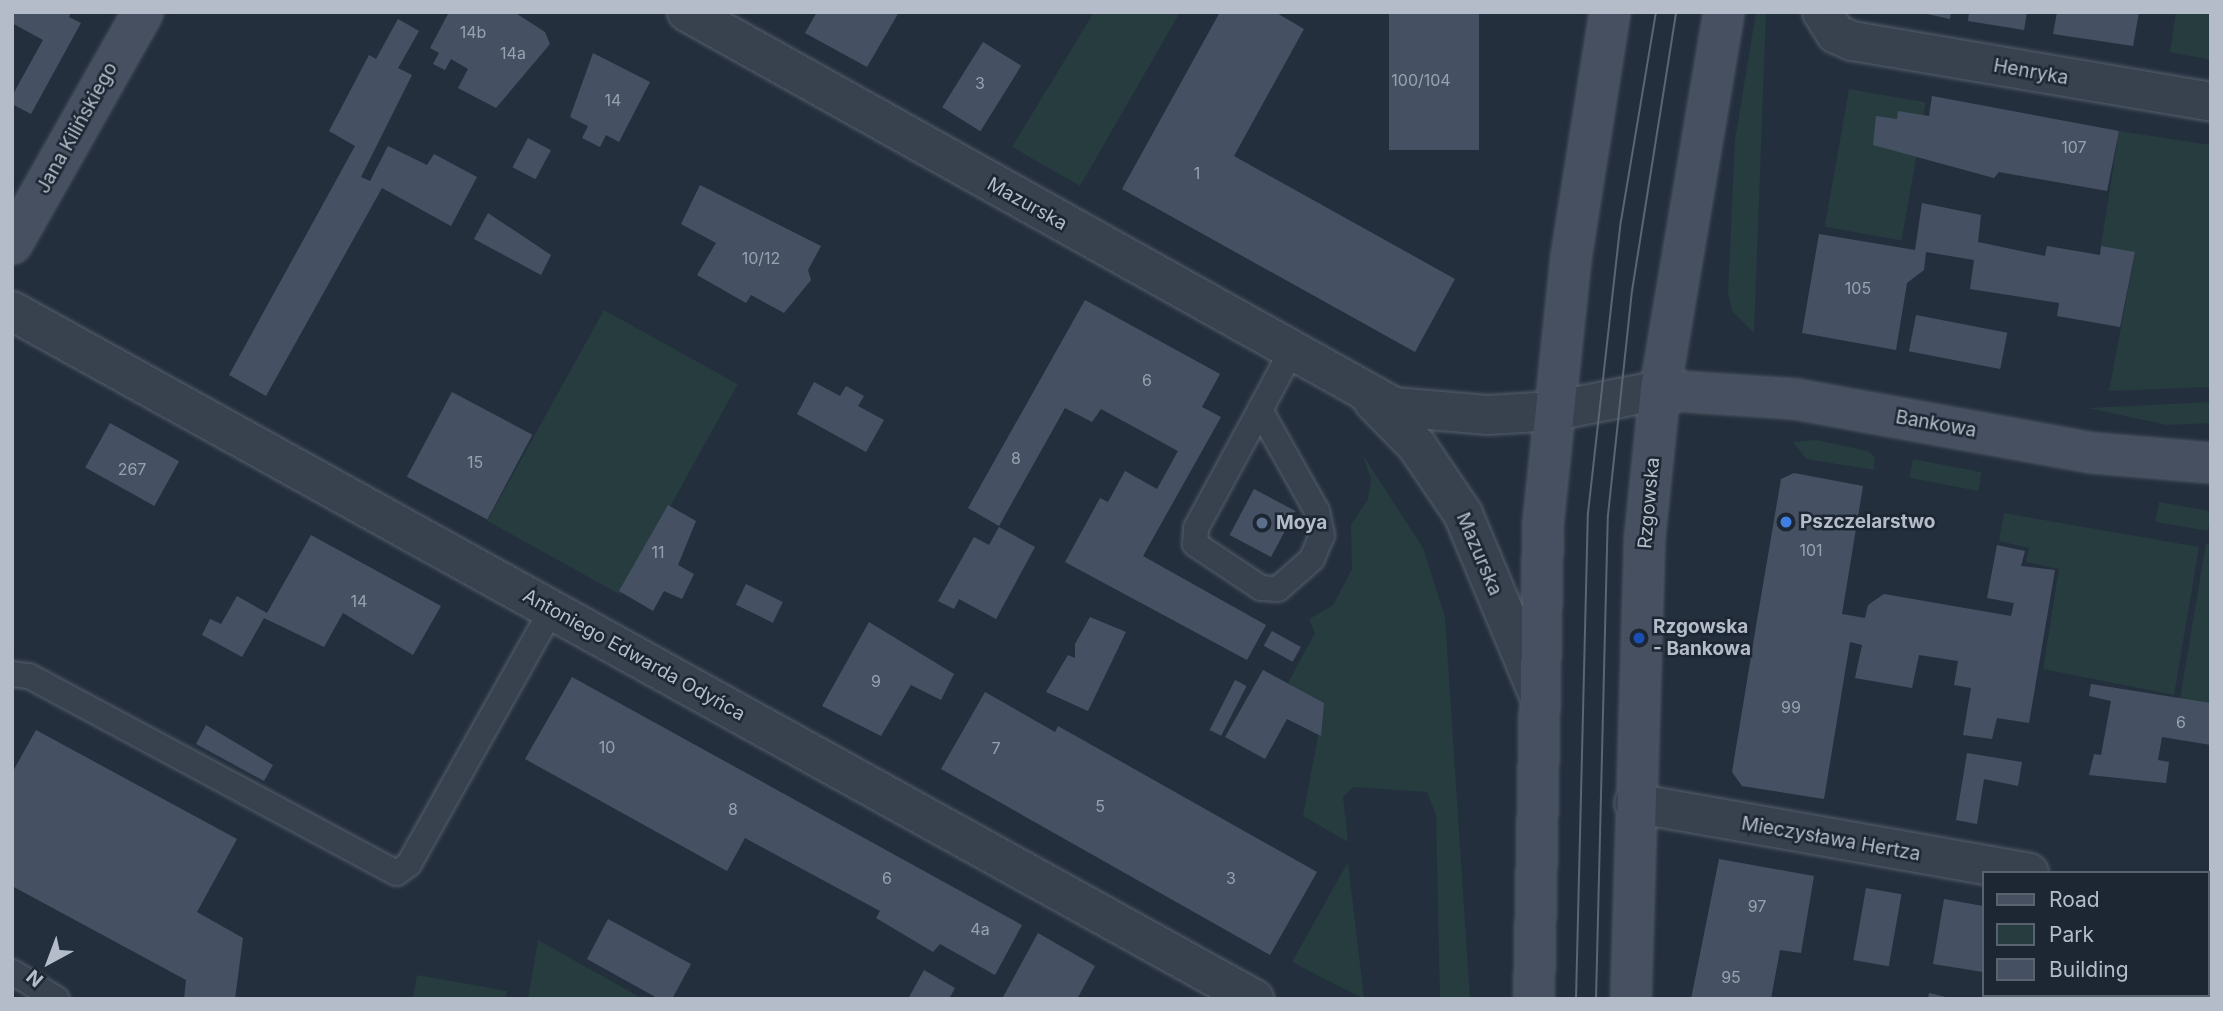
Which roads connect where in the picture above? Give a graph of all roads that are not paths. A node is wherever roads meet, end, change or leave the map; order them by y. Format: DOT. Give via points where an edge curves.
graph roads {
  1 [pos="143,12"];
  2 [pos="687,12"];
  3 [pos="1610,12"];
  4 [pos="1724,12"];
  5 [pos="1822,12"];
  6 [pos="2211,102"];
  7 [pos="12,244"];
  8 [pos="12,311"];
  9 [pos="1291,352"];
  10 [pos="1660,390"];
  11 [pos="1367,395"];
  12 [pos="1260,410"];
  13 [pos="1554,411"];
  14 [pos="2211,463"];
  15 [pos="552,610"];
  16 [pos="12,674"];
  17 [pos="1539,696"];
  18 [pos="1634,803"];
  19 [pos="2018,871"];
  20 [pos="12,972"];
  21 [pos="57,999"];
  22 [pos="1254,999"];
  23 [pos="1534,999"];
  24 [pos="1630,999"];
  1 -- 7 [label="main road, Jana Kilińskiego"];
  2 -- 9 [label="street, Mazurska"];
  3 -- 13 [label="main road"];
  4 -- 10 [label="main road, Rzgowska"];
  5 -- 6 [label="street, Henryka" via="1836,34 1852,41"];
  8 -- 15 [label="street, Antoniego Edwarda Odyńca"];
  9 -- 11 [label="street, Mazurska"];
  9 -- 12 [label="lane"];
  10 -- 13 [label="street, Mazurska"];
  10 -- 14 [label="main road, Bankowa" via="1795,399 2093,453"];
  10 -- 18 [label="main road, Rzgowska" via="1640,613"];
  11 -- 13 [label="street, Mazurska" via="1424,415"];
  11 -- 17 [label="street, Mazurska" via="1417,446 1463,514"];
  12 -- 12 [label="lane" via="1196,528 1195,544 1261,588 1278,589 1312,559 1322,535 1317,511"];
  13 -- 17 [label="main road" via="1543,524"];
  15 -- 16 [label="lane" via="409,864 397,873 29,676"];
  15 -- 22 [label="street, Antoniego Edwarda Odyńca"];
  17 -- 23 [label="main road"];
  18 -- 19 [label="street, Mieczysława Hertza"];
  18 -- 24 [label="main road, Rzgowska"];
  20 -- 21 [label="lane"];
}
